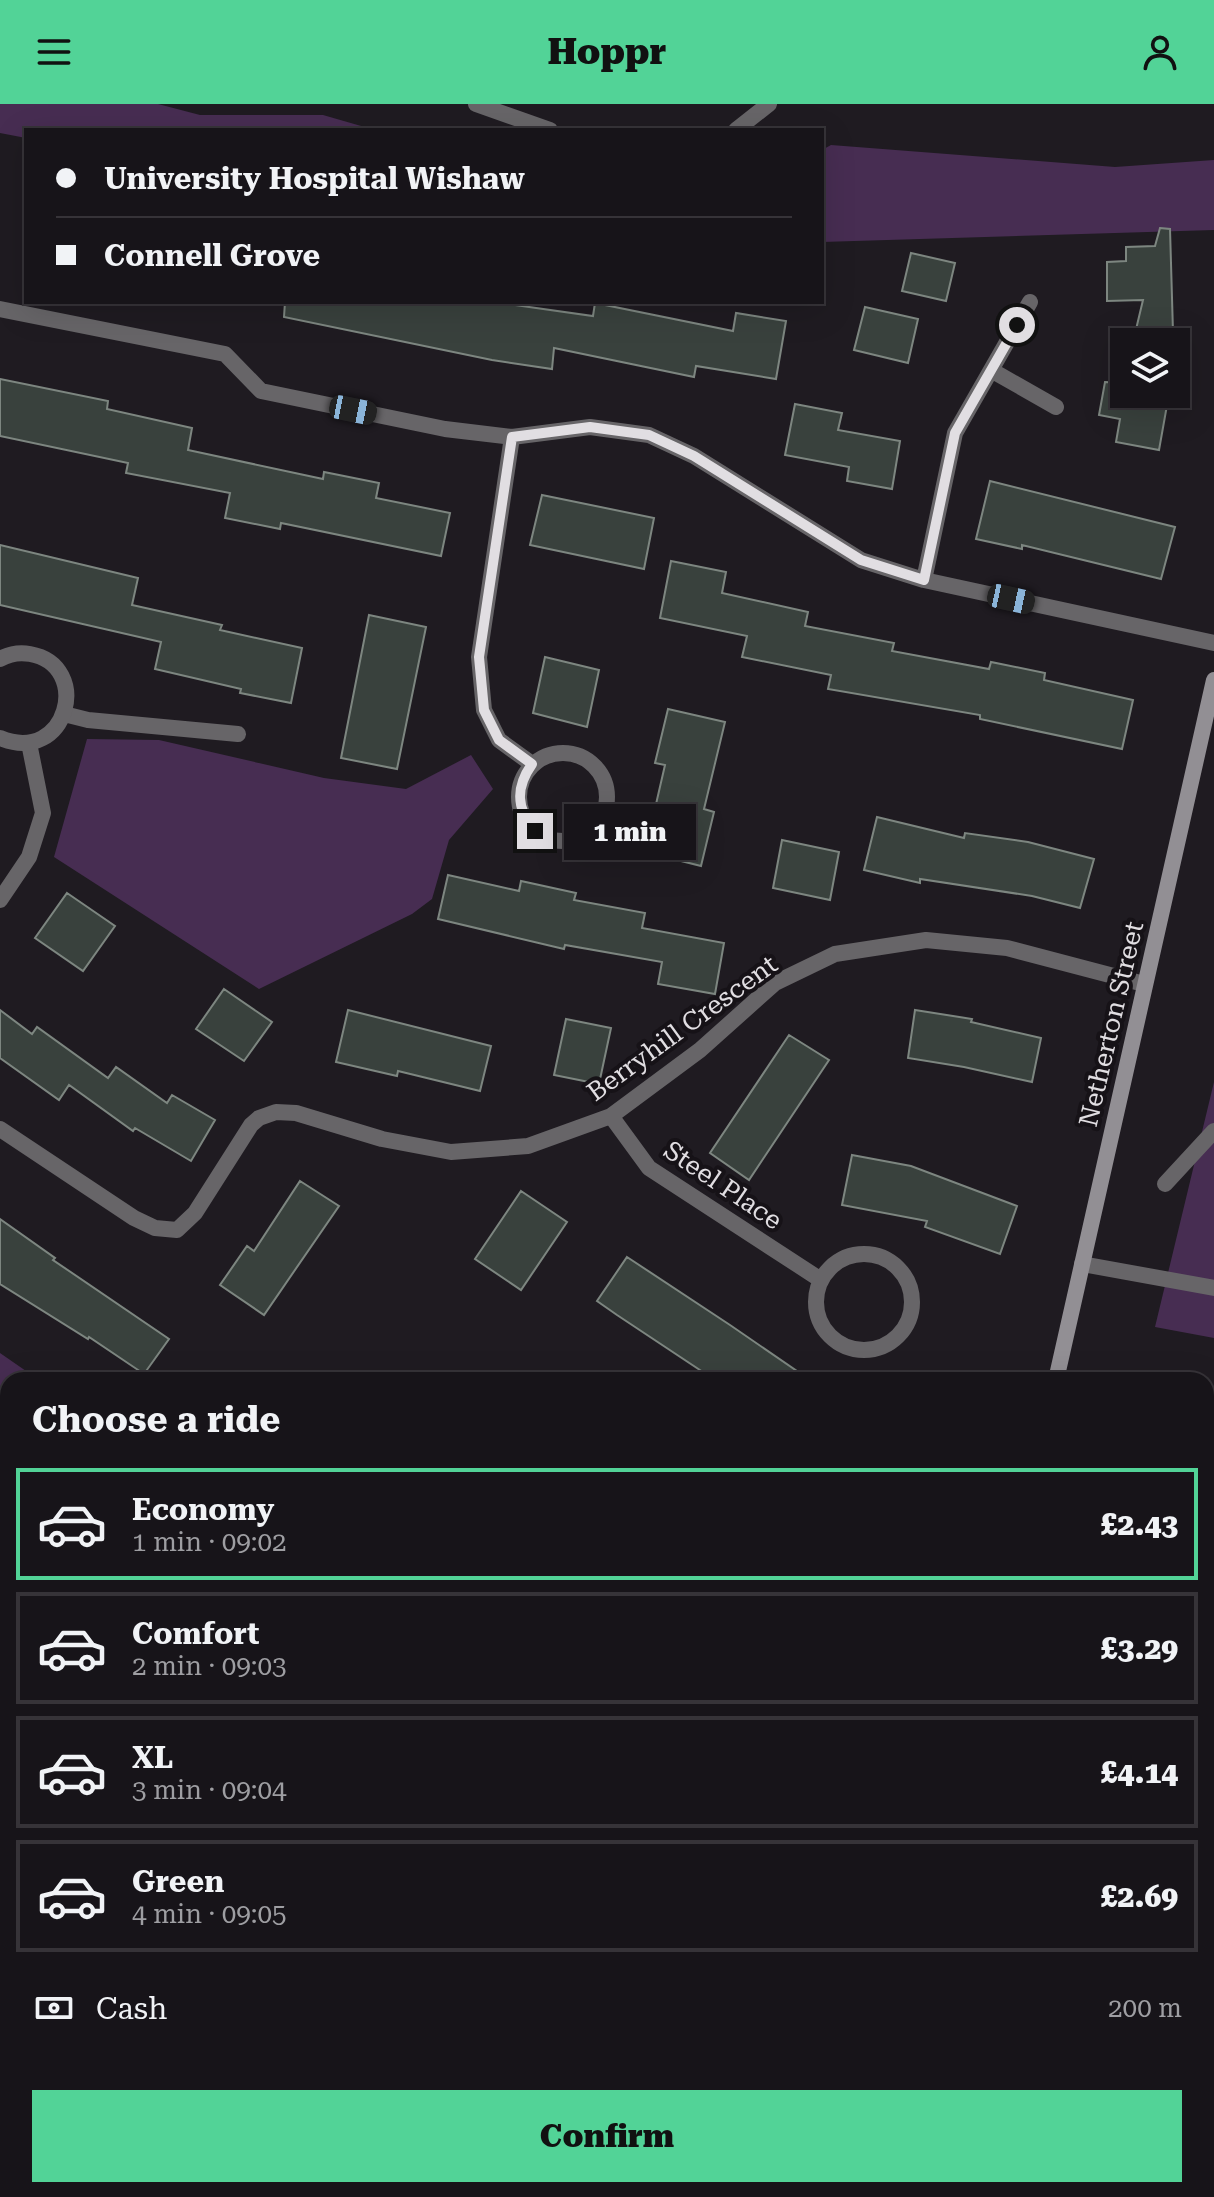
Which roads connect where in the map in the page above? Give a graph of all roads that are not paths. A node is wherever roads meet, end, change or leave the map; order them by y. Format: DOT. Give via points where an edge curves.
graph roads {
  1 [pos="476,104"];
  2 [pos="769,104"];
  3 [pos="544,128"];
  4 [pos="739,128"];
  5 [pos="1030,302"];
  6 [pos="0,309"];
  7 [pos="991,370"];
  8 [pos="1056,407"];
  9 [pos="512,437"];
  10 [pos="924,580"];
  11 [pos="1214,643"];
  12 [pos="0,659"];
  13 [pos="1214,680"];
  14 [pos="64,714"];
  15 [pos="238,734"];
  16 [pos="0,738"];
  17 [pos="29,743"];
  18 [pos="532,764"];
  19 [pos="0,900"];
  20 [pos="1144,984"];
  21 [pos="611,1116"];
  22 [pos="0,1129"];
  23 [pos="1214,1131"];
  24 [pos="1165,1184"];
  25 [pos="1082,1264"];
  26 [pos="821,1280"];
  27 [pos="1214,1288"];
  28 [pos="1058,1372"];
  1 -- 3 [label="street"];
  2 -- 4 [label="street"];
  5 -- 7 [label="street"];
  6 -- 9 [label="street" via="225,354 261,391 445,429"];
  7 -- 8 [label="street"];
  7 -- 10 [label="street" via="955,433"];
  9 -- 10 [label="street" via="590,427 649,435 694,456 861,560"];
  9 -- 18 [label="street" via="479,657 484,710 499,740"];
  10 -- 11 [label="street"];
  12 -- 14 [label="street" via="20,653 48,661 65,685"];
  13 -- 20 [label="street, Netherton Street"];
  14 -- 15 [label="street"];
  14 -- 17 [label="street" via="44,738"];
  16 -- 17 [label="street"];
  17 -- 19 [label="street" via="43,813 29,857"];
  18 -- 18 [label="street" via="523,777 519,806 535,831 563,842 578,839 601,821 608,793 597,767 586,758 558,752"];
  20 -- 21 [label="street, Berryhill Crescent" via="1007,948 926,940 835,954 775,983 700,1050"];
  20 -- 25 [label="street, Netherton Street"];
  21 -- 22 [label="street, Berryhill Crescent" via="528,1146 451,1152 276,1112 251,1125 195,1213 177,1230 134,1218"];
  21 -- 26 [label="street, Steel Place" via="649,1168"];
  23 -- 24 [label="street"];
  25 -- 27 [label="street"];
  25 -- 28 [label="street, Netherton Street"];
  26 -- 26 [label="street" via="842,1258 886,1258 908,1280 912,1310 907,1325 882,1347 842,1345 823,1328 816,1313"];
}
